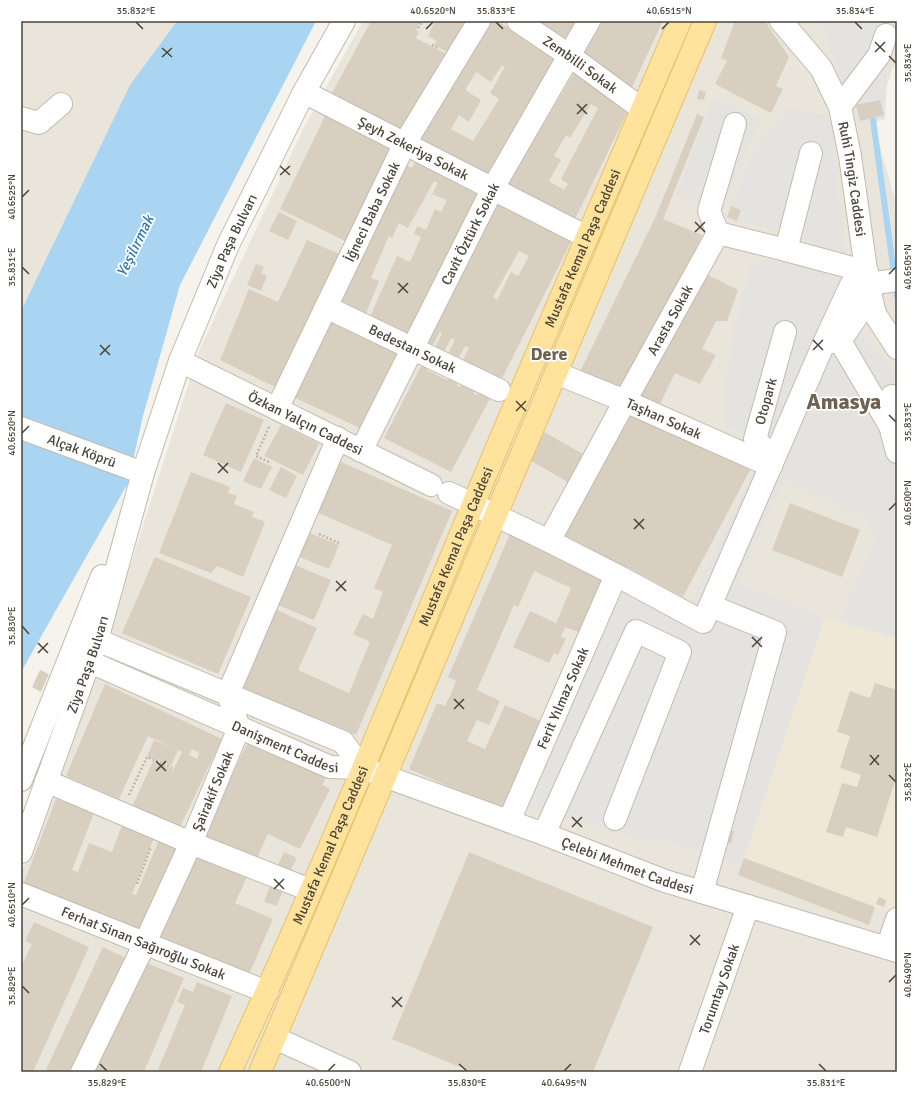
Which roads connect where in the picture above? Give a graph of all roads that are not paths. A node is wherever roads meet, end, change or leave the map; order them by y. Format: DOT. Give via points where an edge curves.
graph roads {
  1 [pos="344,21"];
  2 [pos="478,21"];
  3 [pos="518,21"];
  4 [pos="589,21"];
  5 [pos="680,21"];
  6 [pos="705,21"];
  7 [pos="781,21"];
  8 [pos="886,35"];
  9 [pos="570,56"];
  10 [pos="304,92"];
  11 [pos="61,104"];
  12 [pos="840,107"];
  13 [pos="642,109"];
  14 [pos="21,118"];
  15 [pos="735,124"];
  16 [pos="406,143"];
  17 [pos="811,153"];
  18 [pos="493,188"];
  19 [pos="718,233"];
  20 [pos="588,237"];
  21 [pos="786,250"];
  22 [pos="877,283"];
  23 [pos="326,307"];
  24 [pos="784,332"];
  25 [pos="832,342"];
  26 [pos="412,348"];
  27 [pos="897,348"];
  28 [pos="180,362"];
  29 [pos="556,373"];
  30 [pos="499,390"];
  31 [pos="625,401"];
  32 [pos="277,409"];
  33 [pos="21,428"];
  34 [pos="338,438"];
  35 [pos="361,451"];
  36 [pos="897,452"];
  37 [pos="771,466"];
  38 [pos="144,473"];
  39 [pos="473,505"];
  40 [pos="496,515"];
  41 [pos="550,541"];
  42 [pos="616,574"];
  43 [pos="711,606"];
  44 [pos="97,640"];
  45 [pos="90,662"];
  46 [pos="228,694"];
  47 [pos="239,728"];
  48 [pos="362,768"];
  49 [pos="386,776"];
  50 [pos="21,780"];
  51 [pos="46,781"];
  52 [pos="615,819"];
  53 [pos="509,821"];
  54 [pos="544,834"];
  55 [pos="191,843"];
  56 [pos="21,852"];
  57 [pos="310,890"];
  58 [pos="702,892"];
  59 [pos="21,894"];
  60 [pos="748,906"];
  61 [pos="897,919"];
  62 [pos="144,943"];
  63 [pos="892,950"];
  64 [pos="267,992"];
  65 [pos="275,1038"];
  66 [pos="82,1072"];
  67 [pos="230,1072"];
  68 [pos="260,1072"];
  69 [pos="350,1072"];
  70 [pos="690,1072"];
  1 -- 10 [label="street, Ziya Paşa Bulvarı"];
  2 -- 16 [label="street, İğneci Baba Sokak"];
  3 -- 9 [label="street, Zembilli Sokak"];
  4 -- 9 [label="street, Cavit Öztürk Sokak"];
  5 -- 13 [label="main road, Mustafa Kemal Paşa Caddesi"];
  6 -- 29 [label="main road, Mustafa Kemal Paşa Caddesi"];
  7 -- 12 [label="street, Ruhi Tingiz Caddesi" via="821,68"];
  8 -- 12 [label="street" via="879,56"];
  9 -- 13 [label="street, Zembilli Sokak"];
  9 -- 18 [label="street, Cavit Öztürk Sokak"];
  10 -- 16 [label="street, Şeyh Zekeriya Sokak"];
  10 -- 28 [label="street, Ziya Paşa Bulvarı" via="228,245"];
  11 -- 14 [label="street" via="40,123"];
  12 -- 22 [label="street, Ruhi Tingiz Caddesi"];
  13 -- 20 [label="main road, Mustafa Kemal Paşa Caddesi"];
  15 -- 19 [label="street" via="709,211"];
  16 -- 18 [label="street, Şeyh Zekeriya Sokak"];
  16 -- 23 [label="street, İğneci Baba Sokak"];
  17 -- 21 [label="street"];
  18 -- 20 [label="street, Şeyh Zekeriya Sokak"];
  18 -- 26 [label="street, Cavit Öztürk Sokak"];
  19 -- 21 [label="street"];
  19 -- 31 [label="street, Arasta Sokak"];
  20 -- 39 [label="main road, Mustafa Kemal Paşa Caddesi"];
  21 -- 22 [label="street"];
  22 -- 25 [label="street" via="851,285"];
  22 -- 27 [label="street, Ruhi Tingiz Caddesi" via="875,314"];
  23 -- 26 [label="street, Bedestan Sokak"];
  23 -- 32 [label="street, İğneci Baba Sokak"];
  24 -- 37 [label="street, Otopark" via="755,439 761,445"];
  25 -- 36 [label="street" via="890,426"];
  25 -- 37 [label="street"];
  26 -- 30 [label="street, Bedestan Sokak"];
  26 -- 35 [label="street, Cavit Öztürk Sokak"];
  28 -- 32 [label="street, Özkan Yalçın Caddesi"];
  28 -- 38 [label="street, Ziya Paşa Bulvarı"];
  29 -- 31 [label="street, Taşhan Sokak"];
  29 -- 40 [label="main road, Mustafa Kemal Paşa Caddesi"];
  31 -- 37 [label="street, Taşhan Sokak"];
  31 -- 41 [label="street, Arasta Sokak"];
  32 -- 34 [label="street, Özkan Yalçın Caddesi"];
  33 -- 38 [label="street, Alçak Köprü"];
  34 -- 35 [label="street, Özkan Yalçın Caddesi"];
  34 -- 46 [label="street"];
  35 -- 39 [label="street, Özkan Yalçın Caddesi"];
  37 -- 43 [label="street"];
  38 -- 44 [label="street, Ziya Paşa Bulvarı"];
  38 -- 50 [label="street, Ziya Paşa Bulvarı"];
  39 -- 40 [label="street, Özkan Yalçın Caddesi"];
  39 -- 48 [label="main road, Mustafa Kemal Paşa Caddesi"];
  40 -- 41 [label="street, Özkan Yalçın Caddesi"];
  40 -- 49 [label="main road, Mustafa Kemal Paşa Caddesi"];
  41 -- 42 [label="street, Özkan Yalçın Caddesi"];
  42 -- 43 [label="street, Özkan Yalçın Caddesi" via="703,622"];
  42 -- 53 [label="street, Ferit Yılmaz Sokak"];
  43 -- 58 [label="street" via="775,632"];
  44 -- 45 [label="street, Ziya Paşa Bulvarı"];
  44 -- 46 [label="street, Danişment Caddesi"];
  45 -- 47 [label="street, Danişment Caddesi"];
  45 -- 51 [label="street, Ziya Paşa Bulvarı"];
  46 -- 47 [label="street"];
  46 -- 48 [label="street, Danişment Caddesi" via="343,742"];
  47 -- 48 [label="street, Danişment Caddesi" via="330,767"];
  47 -- 55 [label="street, Şairakif Sokak"];
  48 -- 49 [label="street, Çelebi Mehmet Caddesi"];
  48 -- 57 [label="main road, Mustafa Kemal Paşa Caddesi"];
  49 -- 53 [label="street, Çelebi Mehmet Caddesi"];
  49 -- 65 [label="main road, Mustafa Kemal Paşa Caddesi"];
  51 -- 55 [label="street"];
  51 -- 56 [label="street, Ziya Paşa Bulvarı"];
  52 -- 54 [label="street" via="680,652 636,630"];
  53 -- 54 [label="street, Çelebi Mehmet Caddesi"];
  54 -- 58 [label="street, Çelebi Mehmet Caddesi" via="665,881"];
  55 -- 57 [label="street"];
  55 -- 62 [label="street, Şairakif Sokak"];
  57 -- 64 [label="main road, Mustafa Kemal Paşa Caddesi"];
  58 -- 60 [label="street, Çelebi Mehmet Caddesi"];
  59 -- 62 [label="street, Ferhat Sinan Sağıroğlu Sokak"];
  60 -- 63 [label="street, Çelebi Mehmet Caddesi"];
  60 -- 70 [label="street, Torumtay Sokak"];
  61 -- 63 [label="street"];
  62 -- 64 [label="street, Ferhat Sinan Sağıroğlu Sokak"];
  62 -- 66 [label="street, Şairakif Sokak"];
  64 -- 67 [label="main road, Mustafa Kemal Paşa Caddesi"];
  65 -- 68 [label="main road, Mustafa Kemal Paşa Caddesi"];
  65 -- 69 [label="street"];
}
